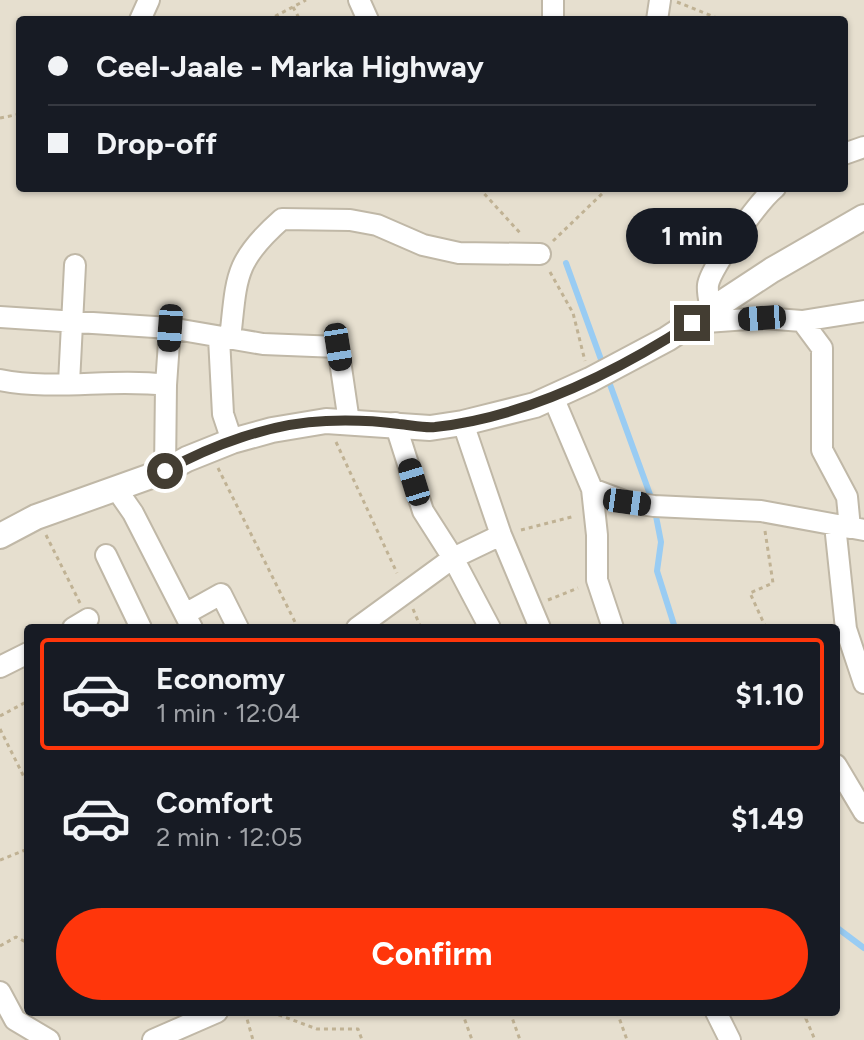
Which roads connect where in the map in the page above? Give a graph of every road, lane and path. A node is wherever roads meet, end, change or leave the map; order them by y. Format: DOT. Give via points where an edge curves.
graph roads {
  1 [pos="306,0"];
  2 [pos="670,0"];
  3 [pos="293,7"];
  4 [pos="276,16"];
  5 [pos="298,16"];
  6 [pos="712,16"];
  7 [pos="483,192"];
  8 [pos="604,192"];
  9 [pos="770,192"];
  10 [pos="864,217"];
  11 [pos="540,254"];
  12 [pos="75,265"];
  13 [pos="864,311"];
  14 [pos="701,316"];
  15 [pos="0,317"];
  16 [pos="802,321"];
  17 [pos="73,322"];
  18 [pos="170,328"];
  19 [pos="224,339"];
  20 [pos="593,378"];
  21 [pos="0,380"];
  22 [pos="69,383"];
  23 [pos="166,385"];
  24 [pos="553,397"];
  25 [pos="338,421"];
  26 [pos="395,423"];
  27 [pos="463,423"];
  28 [pos="221,446"];
  29 [pos="165,471"];
  30 [pos="592,489"];
  31 [pos="117,490"];
  32 [pos="594,511"];
  33 [pos="761,511"];
  34 [pos="36,517"];
  35 [pos="850,528"];
  36 [pos="501,535"];
  37 [pos="0,536"];
  38 [pos="106,555"];
  39 [pos="453,558"];
  40 [pos="406,594"];
  41 [pos="188,621"];
  42 [pos="81,624"];
  43 [pos="139,624"];
  44 [pos="236,624"];
  45 [pos="296,624"];
  46 [pos="363,624"];
  47 [pos="419,624"];
  48 [pos="488,624"];
  49 [pos="538,624"];
  50 [pos="612,624"];
  51 [pos="764,624"];
  52 [pos="843,644"];
  53 [pos="24,655"];
  54 [pos="0,667"];
  55 [pos="864,683"];
  56 [pos="24,703"];
  57 [pos="0,716"];
  58 [pos="0,729"];
  59 [pos="840,772"];
  60 [pos="24,777"];
  61 [pos="864,812"];
  62 [pos="24,851"];
  63 [pos="0,860"];
  64 [pos="24,941"];
  65 [pos="0,946"];
  66 [pos="0,992"];
  67 [pos="208,1016"];
  68 [pos="246,1016"];
  69 [pos="282,1016"];
  70 [pos="463,1016"];
  71 [pos="511,1016"];
  72 [pos="618,1016"];
  73 [pos="718,1016"];
  74 [pos="808,1016"];
  75 [pos="28,1034"];
  76 [pos="49,1040"];
  77 [pos="153,1040"];
  78 [pos="253,1040"];
  79 [pos="362,1040"];
  80 [pos="472,1040"];
  81 [pos="520,1040"];
  82 [pos="627,1040"];
  83 [pos="730,1040"];
  84 [pos="815,1040"];
  1 -- 3 [label="path"];
  2 -- 6 [label="path"];
  3 -- 4 [label="path"];
  3 -- 5 [label="path"];
  7 -- 11 [label="path"];
  8 -- 11 [label="path"];
  9 -- 14 [label="street" via="708,283"];
  10 -- 14 [label="street"];
  11 -- 19 [label="street" via="459,253 423,245 377,225 282,219 254,243 238,273"];
  11 -- 20 [label="path" via="573,313"];
  12 -- 17 [label="street"];
  13 -- 16 [label="street"];
  14 -- 16 [label="street"];
  14 -- 20 [label="street"];
  15 -- 17 [label="street"];
  16 -- 35 [label="street" via="822,348 822,450 847,497"];
  17 -- 18 [label="street"];
  17 -- 22 [label="street"];
  18 -- 19 [label="street"];
  18 -- 23 [label="street"];
  19 -- 25 [label="street" via="338,347"];
  19 -- 28 [label="street"];
  20 -- 24 [label="street"];
  21 -- 22 [label="street"];
  22 -- 23 [label="street"];
  23 -- 29 [label="street"];
  24 -- 27 [label="street"];
  24 -- 30 [label="street"];
  25 -- 26 [label="street"];
  25 -- 28 [label="street" via="272,430"];
  25 -- 40 [label="path"];
  26 -- 27 [label="street" via="430,428"];
  26 -- 39 [label="street" via="423,511"];
  27 -- 36 [label="street"];
  28 -- 29 [label="street"];
  28 -- 45 [label="path"];
  29 -- 31 [label="street"];
  30 -- 32 [label="street"];
  30 -- 33 [label="street" via="654,506"];
  31 -- 34 [label="street"];
  31 -- 41 [label="street"];
  32 -- 36 [label="path"];
  32 -- 50 [label="street" via="597,580"];
  33 -- 35 [label="street"];
  33 -- 51 [label="path" via="773,583 750,593"];
  34 -- 37 [label="street"];
  34 -- 42 [label="path"];
  35 -- 52 [label="street"];
  36 -- 39 [label="street"];
  36 -- 49 [label="street"];
  38 -- 43 [label="street"];
  39 -- 40 [label="street"];
  39 -- 48 [label="street"];
  40 -- 46 [label="street"];
  40 -- 47 [label="path"];
  41 -- 44 [label="street" via="221,594"];
  52 -- 55 [label="street"];
  53 -- 54 [label="street"];
  56 -- 57 [label="path"];
  58 -- 60 [label="path"];
  59 -- 61 [label="street"];
  62 -- 63 [label="path"];
  64 -- 65 [label="path" via="16,937"];
  66 -- 75 [label="street"];
  67 -- 77 [label="street"];
  68 -- 78 [label="path"];
  69 -- 79 [label="path" via="317,1029 358,1029"];
  70 -- 80 [label="path"];
  71 -- 81 [label="path"];
  72 -- 82 [label="path"];
  73 -- 83 [label="street"];
  74 -- 84 [label="path"];
  75 -- 76 [label="street"];
}
